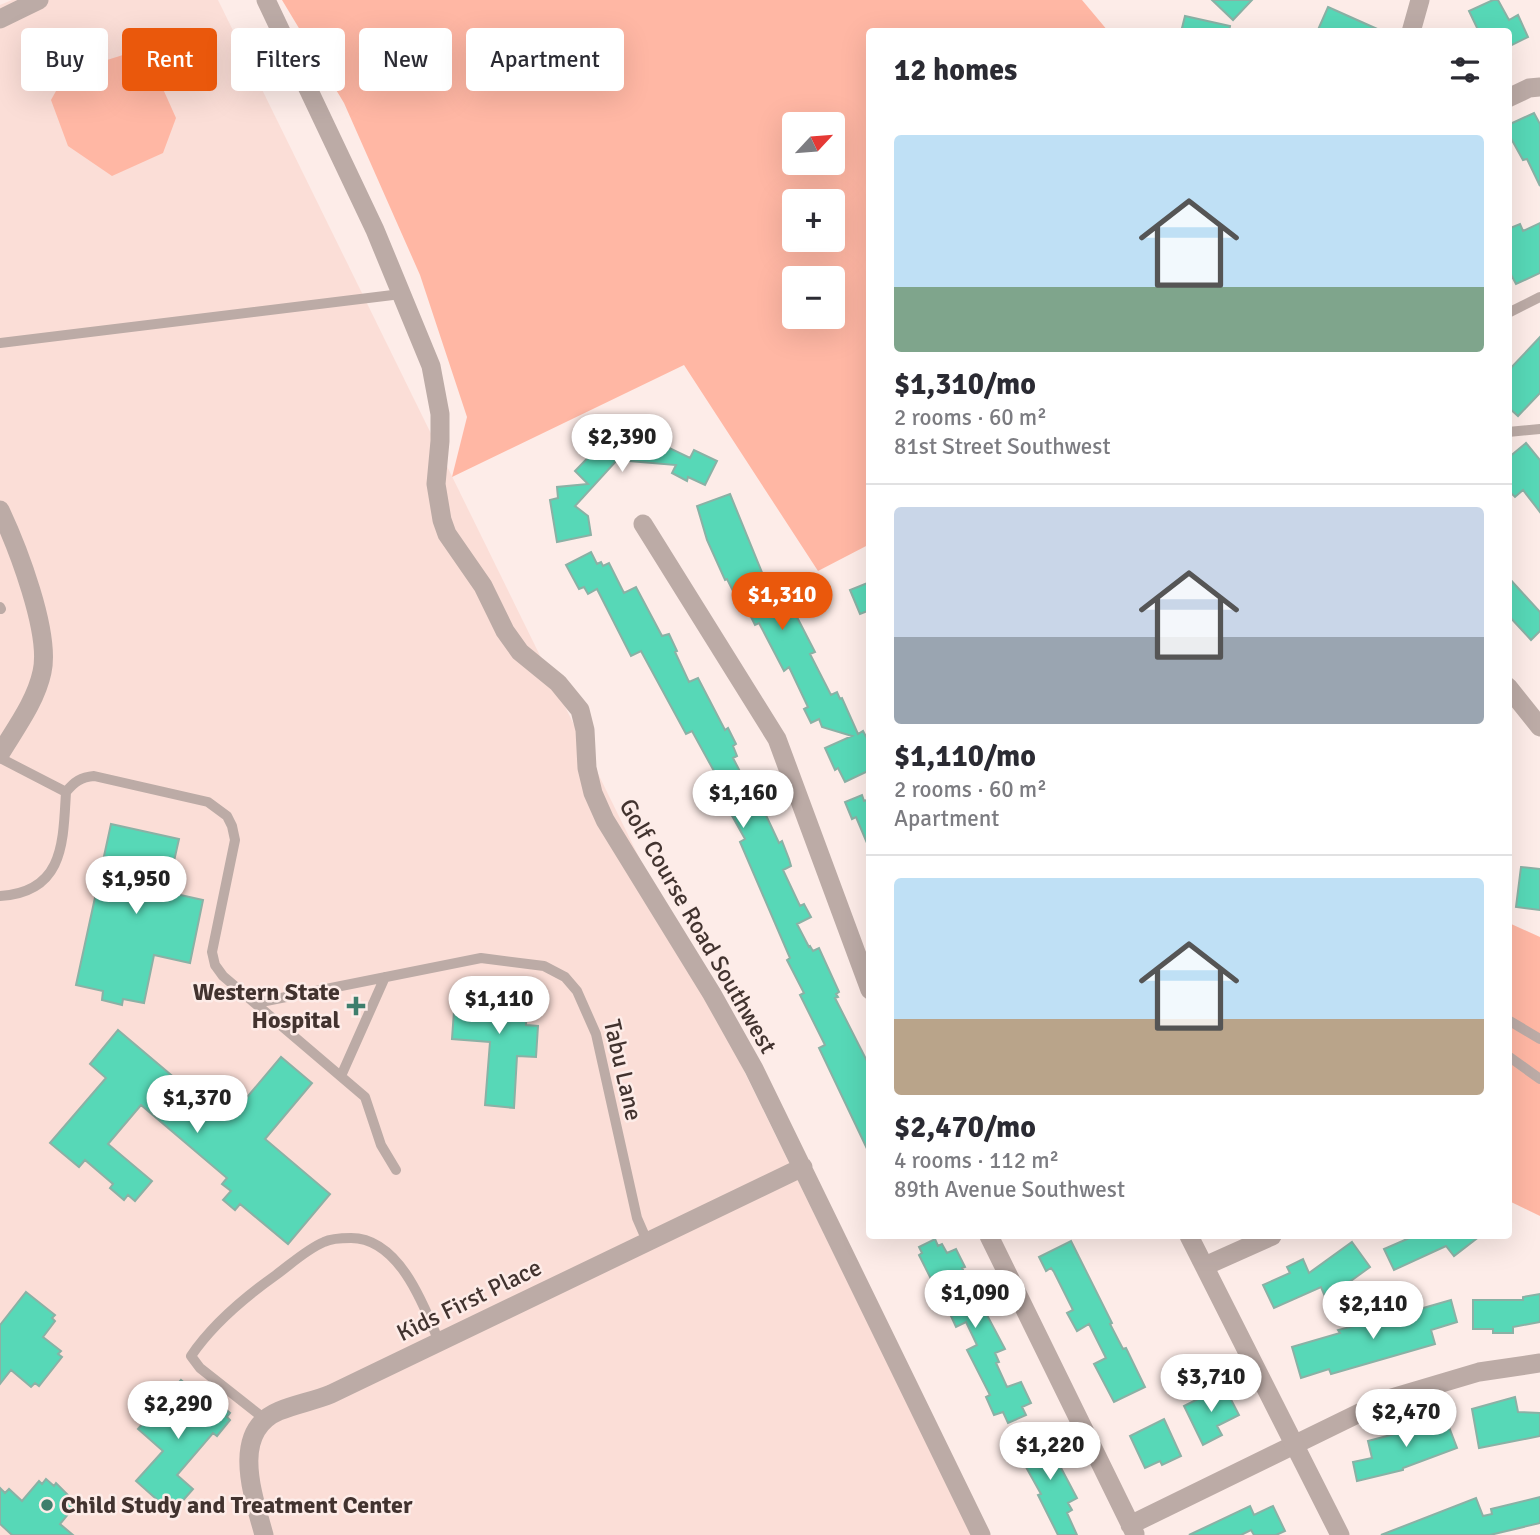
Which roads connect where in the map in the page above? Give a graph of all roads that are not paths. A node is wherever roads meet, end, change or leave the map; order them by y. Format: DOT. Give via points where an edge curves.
graph roads {
  1 [pos="39,0"];
  2 [pos="266,0"];
  3 [pos="1420,0"];
  4 [pos="0,19"];
  5 [pos="1412,28"];
  6 [pos="1540,87"];
  7 [pos="1512,96"];
  8 [pos="401,294"];
  9 [pos="1540,297"];
  10 [pos="1512,311"];
  11 [pos="0,344"];
  12 [pos="1540,429"];
  13 [pos="1512,432"];
  14 [pos="0,510"];
  15 [pos="643,524"];
  16 [pos="1512,692"];
  17 [pos="1540,727"];
  18 [pos="0,756"];
  19 [pos="66,792"];
  20 [pos="0,896"];
  21 [pos="385,977"];
  22 [pos="866,979"];
  23 [pos="256,1003"];
  24 [pos="1512,1022"];
  25 [pos="1540,1039"];
  26 [pos="1512,1059"];
  27 [pos="341,1076"];
  28 [pos="1540,1079"];
  29 [pos="803,1167"];
  30 [pos="396,1170"];
  31 [pos="990,1239"];
  32 [pos="1191,1239"];
  33 [pos="1265,1239"];
  34 [pos="647,1241"];
  35 [pos="1205,1266"];
  36 [pos="439,1342"];
  37 [pos="1540,1363"];
  38 [pos="265,1420"];
  39 [pos="1294,1445"];
  40 [pos="1133,1530"];
  41 [pos="264,1535"];
  42 [pos="981,1535"];
  43 [pos="1340,1535"];
  1 -- 4 [label="street"];
  2 -- 8 [label="street, Golf Course Road Southwest"];
  3 -- 5 [label="street"];
  6 -- 7 [label="street"];
  8 -- 11 [label="lane"];
  8 -- 29 [label="street, Golf Course Road Southwest" via="436,387 440,414 436,484 447,534 520,652 558,683 580,710 586,730 587,768 605,820 712,994"];
  9 -- 10 [label="lane"];
  12 -- 13 [label="lane"];
  14 -- 18 [label="street" via="25,572 44,653 37,688"];
  15 -- 22 [label="street" via="777,739"];
  16 -- 17 [label="street"];
  18 -- 19 [label="lane"];
  19 -- 20 [label="lane" via="58,860 49,875 33,889"];
  19 -- 23 [label="lane" via="83,776 94,776 208,802 227,816 234,840 212,952 223,975"];
  21 -- 23 [label="lane, Tabu Lane"];
  21 -- 27 [label="lane"];
  21 -- 34 [label="lane, Tabu Lane" via="481,958 544,966 565,976 577,990 596,1034 637,1218"];
  23 -- 27 [label="lane"];
  24 -- 25 [label="lane"];
  26 -- 28 [label="lane"];
  27 -- 30 [label="lane" via="365,1097"];
  29 -- 34 [label="street, Kids First Place"];
  29 -- 42 [label="street, Golf Course Road Southwest"];
  31 -- 40 [label="street"];
  32 -- 35 [label="street"];
  33 -- 35 [label="street"];
  34 -- 36 [label="street, Kids First Place"];
  35 -- 39 [label="street"];
  36 -- 38 [label="street, Kids First Place"];
  36 -- 38 [label="lane" via="413,1284 379,1246 364,1238 326,1241 250,1293 191,1356"];
  37 -- 39 [label="street" via="1479,1372 1414,1390"];
  38 -- 41 [label="street" via="257,1429 248,1464"];
  39 -- 40 [label="street"];
  39 -- 43 [label="street"];
}
